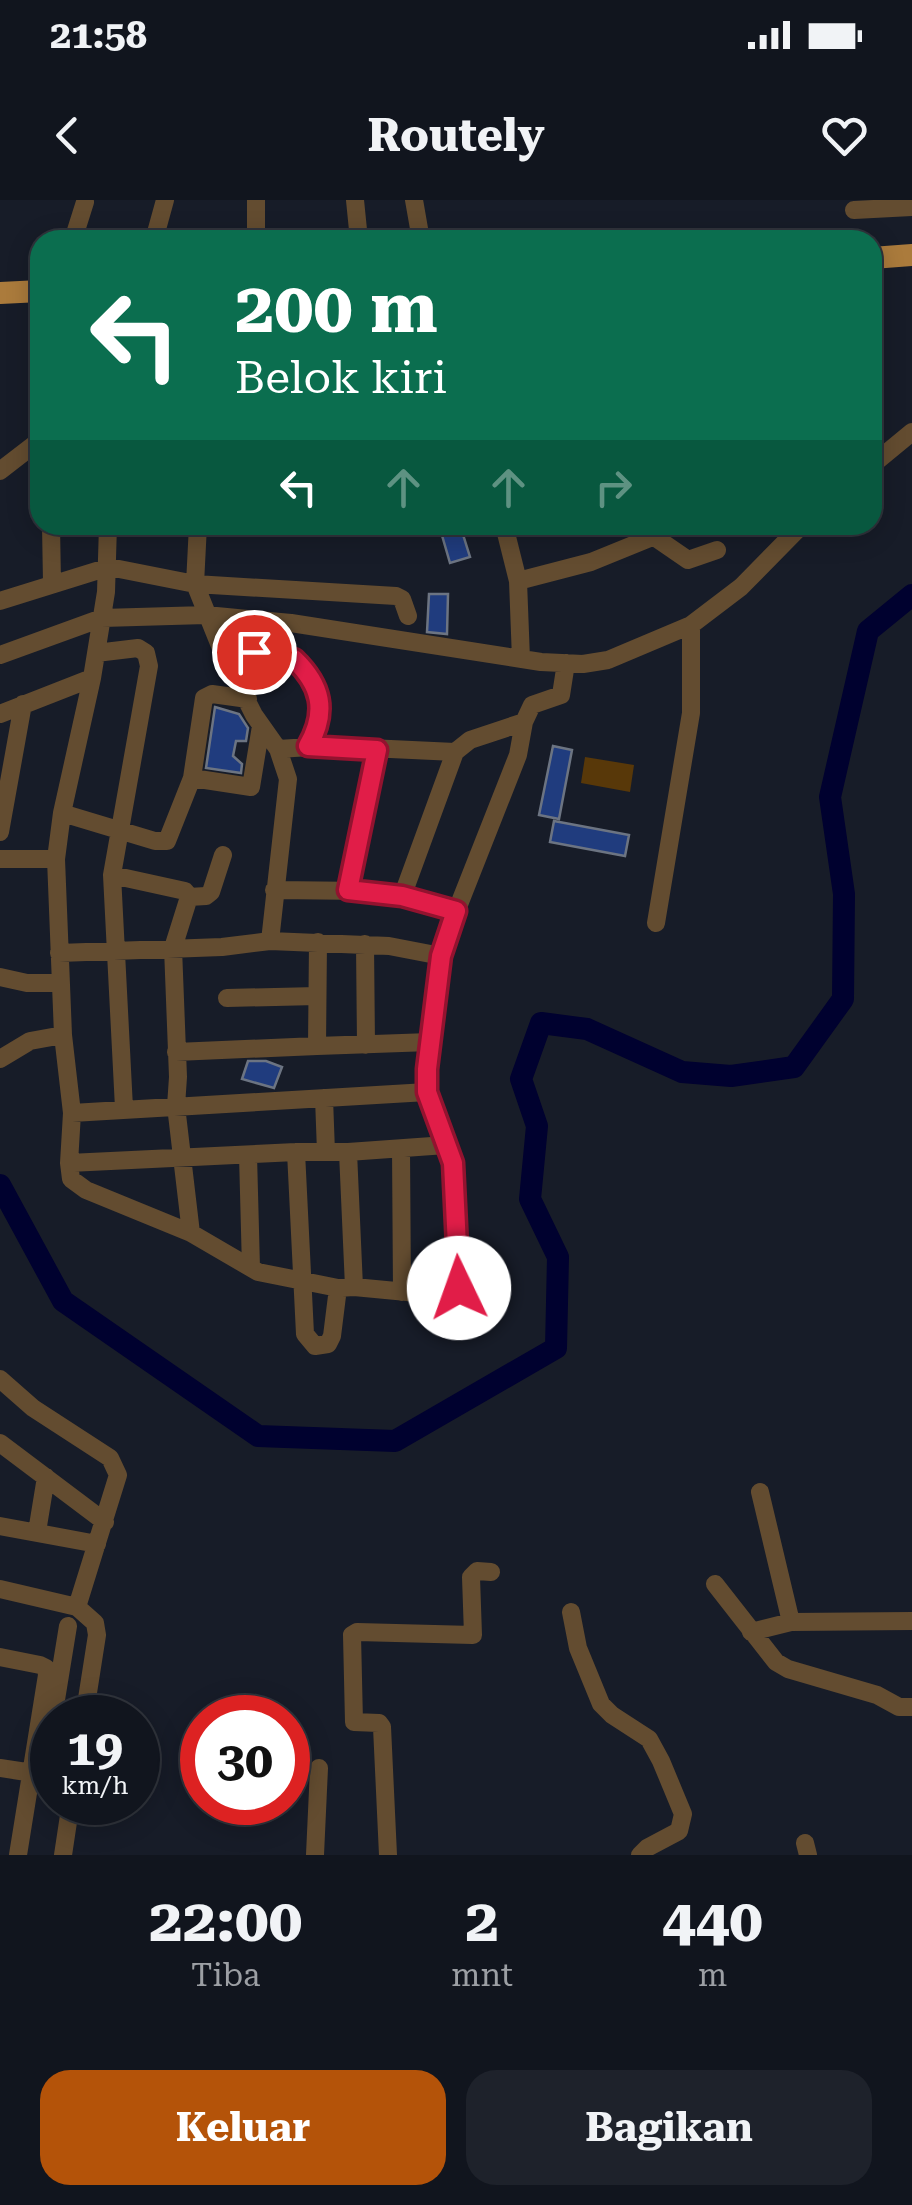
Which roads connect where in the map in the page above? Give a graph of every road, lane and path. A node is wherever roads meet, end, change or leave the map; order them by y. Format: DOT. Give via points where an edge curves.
graph roads {
  1 [pos="165,200"];
  2 [pos="256,200"];
  3 [pos="355,200"];
  4 [pos="414,200"];
  5 [pos="85,202"];
  6 [pos="912,207"];
  7 [pos="854,210"];
  8 [pos="76,230"];
  9 [pos="157,230"];
  10 [pos="256,230"];
  11 [pos="358,230"];
  12 [pos="419,230"];
  13 [pos="912,255"];
  14 [pos="882,257"];
  15 [pos="30,291"];
  16 [pos="0,292"];
  17 [pos="912,432"];
  18 [pos="30,448"];
  19 [pos="882,457"];
  20 [pos="0,471"];
  21 [pos="51,535"];
  22 [pos="108,535"];
  23 [pos="197,535"];
  24 [pos="507,535"];
  25 [pos="792,535"];
  26 [pos="717,550"];
  27 [pos="109,567"];
  28 [pos="518,580"];
  29 [pos="52,583"];
  30 [pos="194,584"];
  31 [pos="0,602"];
  32 [pos="206,615"];
  33 [pos="408,616"];
  34 [pos="102,618"];
  35 [pos="691,626"];
  36 [pos="222,652"];
  37 [pos="96,653"];
  38 [pos="0,655"];
  39 [pos="521,659"];
  40 [pos="566,663"];
  41 [pos="92,678"];
  42 [pos="248,698"];
  43 [pos="23,704"];
  44 [pos="0,714"];
  45 [pos="524,722"];
  46 [pos="261,726"];
  47 [pos="308,746"];
  48 [pos="278,749"];
  49 [pos="377,750"];
  50 [pos="455,752"];
  51 [pos="192,778"];
  52 [pos="62,812"];
  53 [pos="119,829"];
  54 [pos="0,832"];
  55 [pos="222,856"];
  56 [pos="0,859"];
  57 [pos="56,859"];
  58 [pos="112,875"];
  59 [pos="274,890"];
  60 [pos="348,890"];
  61 [pos="402,896"];
  62 [pos="189,897"];
  63 [pos="456,911"];
  64 [pos="656,924"];
  65 [pos="270,941"];
  66 [pos="318,942"];
  67 [pos="365,944"];
  68 [pos="173,948"];
  69 [pos="114,951"];
  70 [pos="59,954"];
  71 [pos="441,956"];
  72 [pos="0,977"];
  73 [pos="60,983"];
  74 [pos="317,996"];
  75 [pos="227,998"];
  76 [pos="63,1035"];
  77 [pos="430,1042"];
  78 [pos="366,1045"];
  79 [pos="317,1046"];
  80 [pos="176,1052"];
  81 [pos="0,1058"];
  82 [pos="427,1092"];
  83 [pos="324,1098"];
  84 [pos="176,1106"];
  85 [pos="124,1108"];
  86 [pos="72,1112"];
  87 [pos="446,1145"];
  88 [pos="401,1149"];
  89 [pos="296,1152"];
  90 [pos="326,1152"];
  91 [pos="348,1152"];
  92 [pos="248,1154"];
  93 [pos="180,1156"];
  94 [pos="69,1163"];
  95 [pos="191,1233"];
  96 [pos="251,1268"];
  97 [pos="301,1283"];
  98 [pos="346,1288"];
  99 [pos="402,1292"];
  100 [pos="0,1378"];
  101 [pos="0,1442"];
  102 [pos="46,1478"];
  103 [pos="760,1492"];
  104 [pos="105,1522"];
  105 [pos="0,1526"];
  106 [pos="37,1532"];
  107 [pos="97,1544"];
  108 [pos="491,1572"];
  109 [pos="715,1584"];
  110 [pos="0,1590"];
  111 [pos="77,1606"];
  112 [pos="571,1612"];
  113 [pos="912,1621"];
  114 [pos="791,1622"];
  115 [pos="68,1626"];
  116 [pos="751,1632"];
  117 [pos="0,1657"];
  118 [pos="43,1695"];
  119 [pos="57,1695"];
  120 [pos="88,1695"];
  121 [pos="912,1707"];
  122 [pos="0,1768"];
  123 [pos="319,1768"];
  124 [pos="30,1773"];
  125 [pos="30,1790"];
  126 [pos="35,1825"];
  127 [pos="67,1825"];
  128 [pos="18,1855"];
  129 [pos="30,1855"];
  130 [pos="62,1855"];
  131 [pos="315,1855"];
  132 [pos="388,1855"];
  133 [pos="640,1855"];
  1 -- 9 [label="street"];
  2 -- 10 [label="street"];
  3 -- 11 [label="street"];
  4 -- 12 [label="street"];
  5 -- 8 [label="street"];
  6 -- 7 [label="street"];
  13 -- 14 [label="main road"];
  15 -- 16 [label="main road"];
  17 -- 19 [label="street"];
  18 -- 20 [label="street"];
  21 -- 29 [label="street"];
  22 -- 27 [label="street"];
  23 -- 30 [label="street"];
  24 -- 28 [label="street"];
  25 -- 35 [label="street"];
  26 -- 28 [label="street" via="688,560 650,538"];
  27 -- 29 [label="street"];
  27 -- 30 [label="street"];
  27 -- 34 [label="street"];
  28 -- 39 [label="street"];
  29 -- 31 [label="street"];
  30 -- 32 [label="street"];
  30 -- 33 [label="street" via="396,596"];
  32 -- 34 [label="street"];
  32 -- 36 [label="street"];
  32 -- 39 [label="street"];
  34 -- 37 [label="street"];
  34 -- 38 [label="street"];
  35 -- 40 [label="street" via="608,660"];
  35 -- 64 [label="street" via="685,763"];
  36 -- 42 [label="street"];
  36 -- 47 [label="street" via="286,656 311,675 320,694"];
  37 -- 41 [label="street"];
  37 -- 53 [label="street" via="138,648 148,659"];
  39 -- 40 [label="street"];
  40 -- 45 [label="street" via="561,695 532,704"];
  41 -- 43 [label="street"];
  41 -- 52 [label="street"];
  42 -- 46 [label="street"];
  42 -- 51 [label="street" via="207,694"];
  43 -- 44 [label="street"];
  43 -- 54 [label="street"];
  45 -- 50 [label="street"];
  45 -- 63 [label="street" via="518,756"];
  46 -- 48 [label="street"];
  46 -- 51 [label="street" via="251,787"];
  47 -- 48 [label="street"];
  47 -- 49 [label="street"];
  48 -- 59 [label="street" via="288,794"];
  49 -- 50 [label="street"];
  49 -- 60 [label="street"];
  50 -- 61 [label="street"];
  51 -- 53 [label="street" via="167,841"];
  52 -- 53 [label="street"];
  52 -- 57 [label="street"];
  53 -- 58 [label="street"];
  55 -- 62 [label="street" via="210,892"];
  56 -- 57 [label="street"];
  57 -- 70 [label="street"];
  58 -- 62 [label="street"];
  58 -- 69 [label="street"];
  59 -- 60 [label="street"];
  59 -- 65 [label="street"];
  60 -- 61 [label="street"];
  61 -- 63 [label="street"];
  62 -- 68 [label="street"];
  63 -- 71 [label="street"];
  65 -- 66 [label="street"];
  65 -- 68 [label="street"];
  66 -- 67 [label="street"];
  66 -- 74 [label="street"];
  67 -- 71 [label="street"];
  67 -- 78 [label="street"];
  68 -- 69 [label="street"];
  68 -- 80 [label="street"];
  69 -- 70 [label="street"];
  69 -- 85 [label="street"];
  70 -- 73 [label="street"];
  71 -- 77 [label="street"];
  72 -- 73 [label="street"];
  73 -- 76 [label="street"];
  74 -- 75 [label="street"];
  74 -- 79 [label="street"];
  76 -- 81 [label="street" via="30,1041"];
  76 -- 86 [label="street"];
  77 -- 78 [label="street"];
  77 -- 82 [label="street"];
  78 -- 79 [label="street"];
  79 -- 80 [label="street"];
  80 -- 84 [label="street"];
  82 -- 83 [label="street"];
  82 -- 87 [label="street"];
  83 -- 84 [label="street"];
  83 -- 90 [label="street"];
  84 -- 85 [label="street"];
  84 -- 93 [label="street"];
  85 -- 86 [label="street"];
  86 -- 94 [label="street"];
  87 -- 88 [label="street"];
  87 -- 99 [label="street" via="453,1163 459,1288 448,1296"];
  88 -- 91 [label="street"];
  88 -- 99 [label="street"];
  89 -- 90 [label="street"];
  89 -- 92 [label="street"];
  89 -- 97 [label="street"];
  90 -- 91 [label="street"];
  91 -- 98 [label="street"];
  92 -- 93 [label="street"];
  92 -- 96 [label="street"];
  93 -- 94 [label="street"];
  93 -- 95 [label="street"];
  94 -- 95 [label="street" via="71,1179 86,1190"];
  95 -- 96 [label="street"];
  96 -- 97 [label="street"];
  97 -- 98 [label="street"];
  97 -- 98 [label="street" via="306,1334 315,1346 328,1344"];
  98 -- 99 [label="street"];
  100 -- 104 [label="street" via="114,1462 118,1481"];
  101 -- 102 [label="street"];
  102 -- 104 [label="street"];
  102 -- 106 [label="street"];
  103 -- 114 [label="street"];
  104 -- 107 [label="street"];
  105 -- 106 [label="street"];
  106 -- 107 [label="street"];
  107 -- 111 [label="street"];
  108 -- 132 [label="street" via="471,1577 473,1635 352,1635 354,1722 382,1727"];
  109 -- 116 [label="street"];
  110 -- 111 [label="street"];
  111 -- 120 [label="street" via="95,1623 97,1635"];
  112 -- 133 [label="street" via="601,1704 649,1739 683,1814 679,1831"];
  113 -- 114 [label="street"];
  114 -- 116 [label="street"];
  115 -- 119 [label="street"];
  116 -- 121 [label="street" via="788,1669"];
  117 -- 118 [label="street" via="46,1668"];
  122 -- 124 [label="street"];
  123 -- 131 [label="street"];
  125 -- 128 [label="street"];
  126 -- 129 [label="street"];
  127 -- 130 [label="street"];
}
